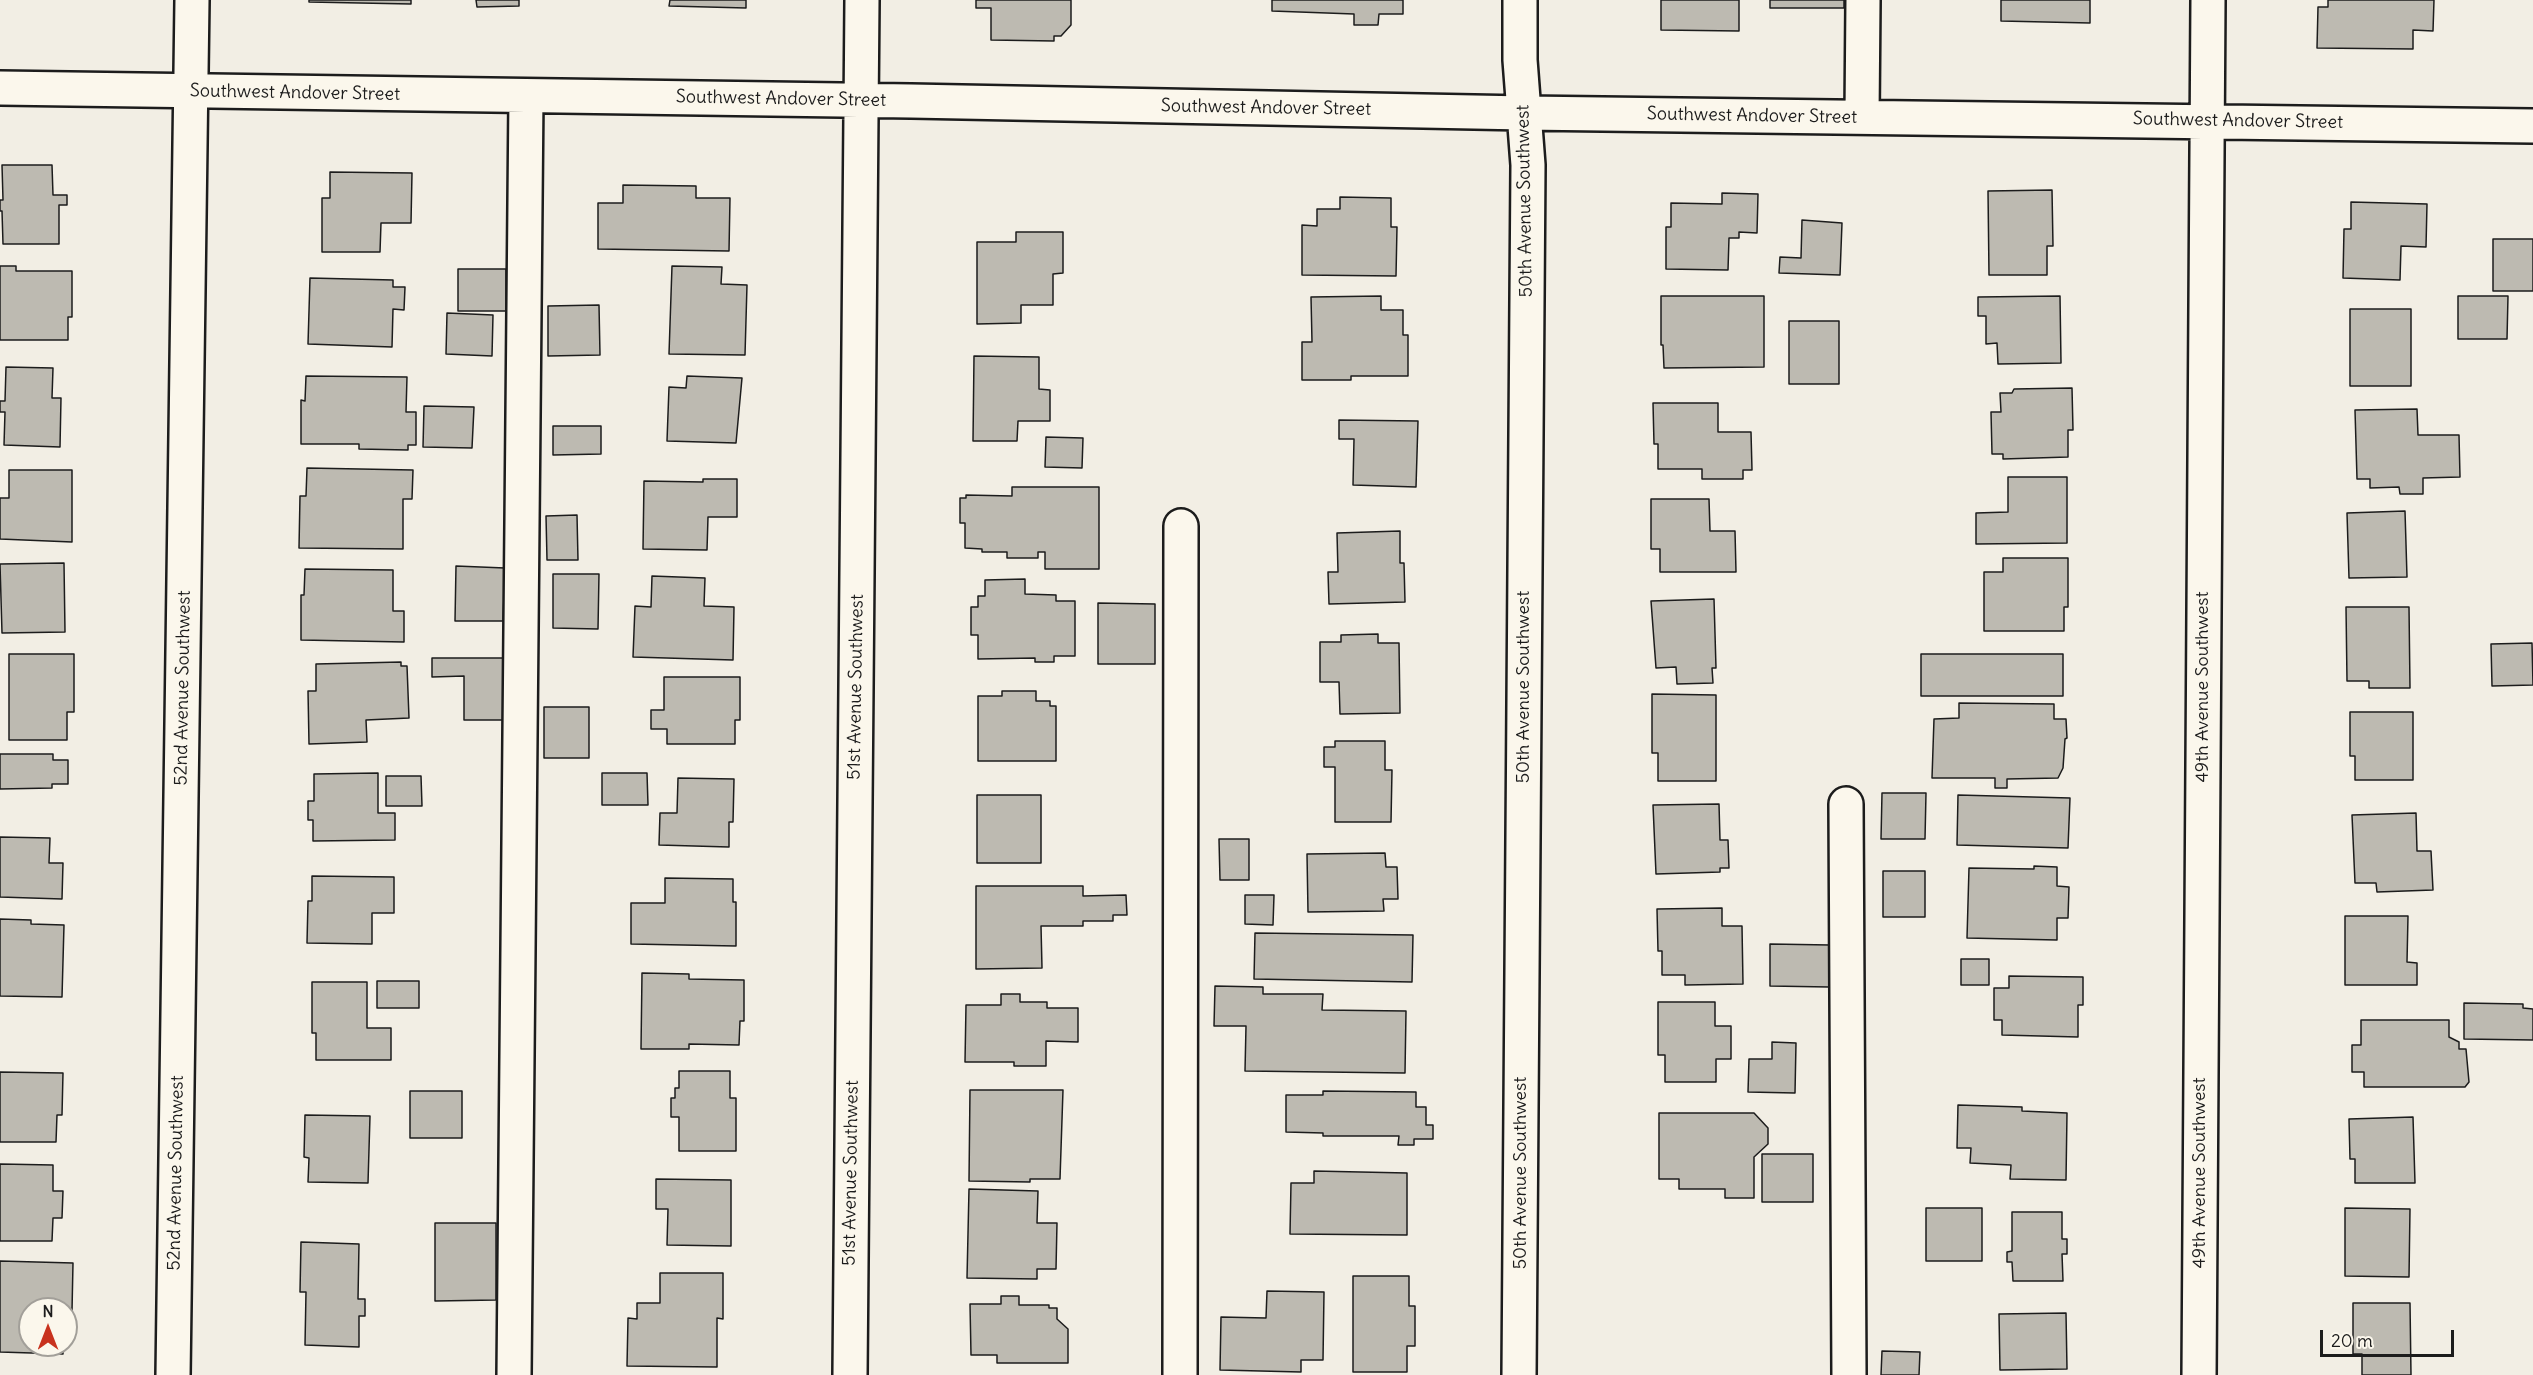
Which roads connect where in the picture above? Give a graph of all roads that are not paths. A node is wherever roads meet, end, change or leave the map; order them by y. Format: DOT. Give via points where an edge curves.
graph roads {
  1 [pos="192,0"];
  2 [pos="862,0"];
  3 [pos="1520,0"];
  4 [pos="1863,0"];
  5 [pos="2208,0"];
  6 [pos="0,88"];
  7 [pos="192,92"];
  8 [pos="526,96"];
  9 [pos="861,100"];
  10 [pos="1525,113"];
  11 [pos="1862,117"];
  12 [pos="2207,121"];
  13 [pos="2533,126"];
  14 [pos="1181,526"];
  15 [pos="1846,804"];
  16 [pos="173,1375"];
  17 [pos="514,1375"];
  18 [pos="850,1375"];
  19 [pos="1180,1375"];
  20 [pos="1519,1375"];
  21 [pos="1849,1375"];
  22 [pos="2199,1375"];
  1 -- 7 [label="street, 52nd Avenue Southwest"];
  2 -- 9 [label="street, 51st Avenue Southwest"];
  3 -- 10 [label="street, 50th Avenue Southwest"];
  4 -- 11 [label="street"];
  5 -- 12 [label="street, 49th Avenue Southwest"];
  6 -- 7 [label="street, Southwest Andover Street"];
  7 -- 8 [label="street, Southwest Andover Street"];
  7 -- 16 [label="street, 52nd Avenue Southwest"];
  8 -- 9 [label="street, Southwest Andover Street"];
  8 -- 17 [label="street"];
  9 -- 10 [label="street, Southwest Andover Street"];
  9 -- 18 [label="street, 51st Avenue Southwest"];
  10 -- 11 [label="street, Southwest Andover Street"];
  10 -- 20 [label="street, 50th Avenue Southwest" via="1528,177"];
  11 -- 12 [label="street, Southwest Andover Street"];
  12 -- 13 [label="street, Southwest Andover Street"];
  12 -- 22 [label="street, 49th Avenue Southwest"];
  14 -- 19 [label="street"];
  15 -- 21 [label="street"];
}
